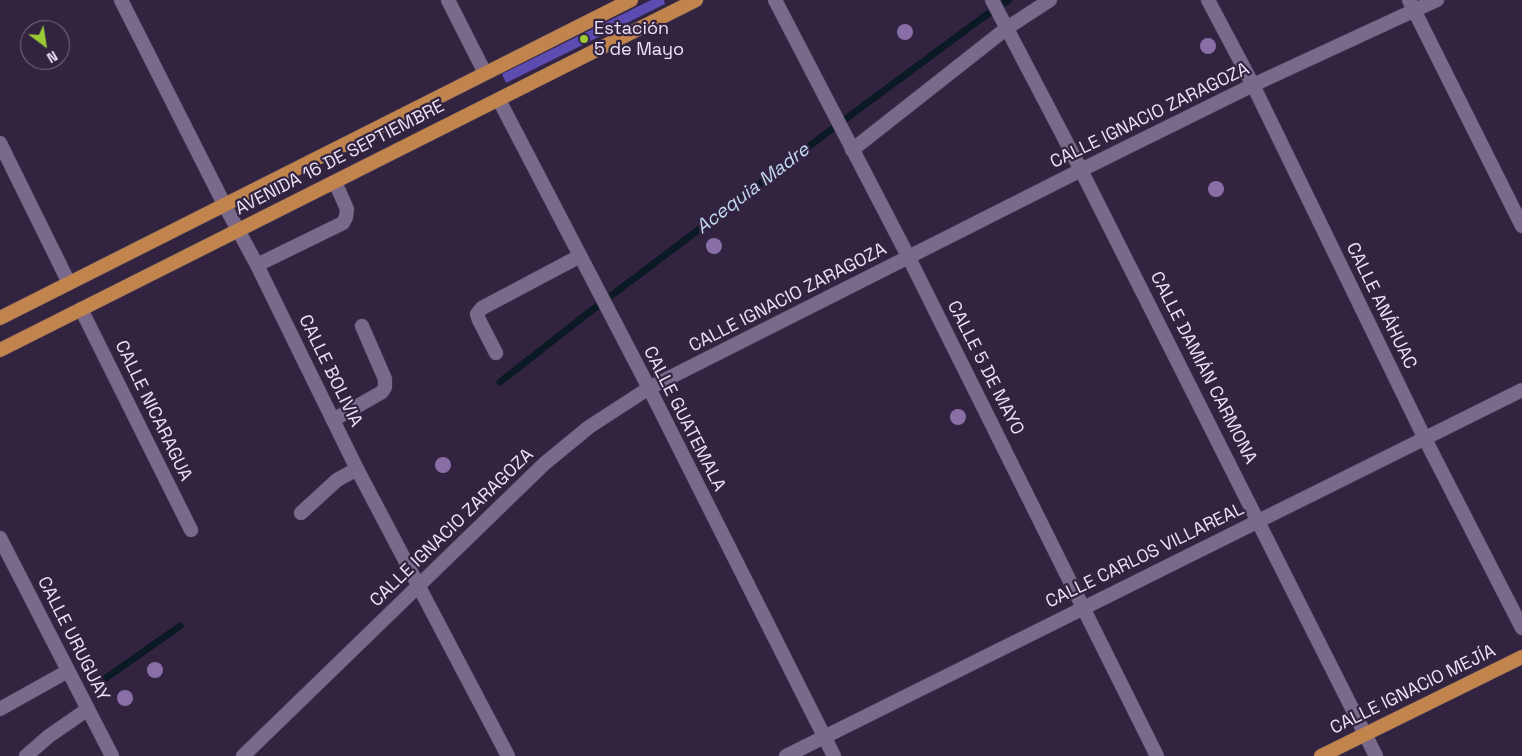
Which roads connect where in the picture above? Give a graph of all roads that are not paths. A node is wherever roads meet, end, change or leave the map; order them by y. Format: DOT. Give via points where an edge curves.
graph roads {
  1 [pos="121,0"];
  2 [pos="448,0"];
  3 [pos="630,0"];
  4 [pos="696,0"];
  5 [pos="775,0"];
  6 [pos="992,0"];
  7 [pos="1050,0"];
  8 [pos="1208,0"];
  9 [pos="1437,0"];
  10 [pos="1412,6"];
  11 [pos="1005,25"];
  12 [pos="485,73"];
  13 [pos="1253,85"];
  14 [pos="499,100"];
  15 [pos="0,143"];
  16 [pos="849,145"];
  17 [pos="1082,170"];
  18 [pos="335,182"];
  19 [pos="224,204"];
  20 [pos="1522,226"];
  21 [pos="238,230"];
  22 [pos="580,256"];
  23 [pos="909,258"];
  24 [pos="257,265"];
  25 [pos="69,283"];
  26 [pos="81,309"];
  27 [pos="0,318"];
  28 [pos="362,326"];
  29 [pos="0,350"];
  30 [pos="496,353"];
  31 [pos="649,388"];
  32 [pos="1522,390"];
  33 [pos="333,420"];
  34 [pos="1425,439"];
  35 [pos="357,469"];
  36 [pos="302,513"];
  37 [pos="1259,521"];
  38 [pos="191,530"];
  39 [pos="0,538"];
  40 [pos="419,587"];
  41 [pos="1084,607"];
  42 [pos="1522,628"];
  43 [pos="1522,657"];
  44 [pos="68,671"];
  45 [pos="86,706"];
  46 [pos="0,709"];
  47 [pos="1365,734"];
  48 [pos="824,737"];
  49 [pos="26,756"];
  50 [pos="112,756"];
  51 [pos="243,756"];
  52 [pos="508,756"];
  53 [pos="786,756"];
  54 [pos="834,756"];
  55 [pos="1157,756"];
  56 [pos="1321,756"];
  57 [pos="1376,756"];
  1 -- 19 [label="street, CALLE BOLIVIA"];
  2 -- 12 [label="street"];
  3 -- 12 [label="main road, AVENIDA 16 DE SEPTIEMBRE"];
  4 -- 14 [label="main road, AVENIDA 16 DE SEPTIEMBRE"];
  5 -- 16 [label="street, CALLE 5 DE MAYO"];
  6 -- 11 [label="street, CALLE DAMIÁN CARMONA"];
  7 -- 11 [label="street"];
  8 -- 13 [label="street, CALLE ANÁHUAC"];
  9 -- 10 [label="street, CALLE IGNACIO ZARAGOZA"];
  10 -- 13 [label="street, CALLE IGNACIO ZARAGOZA"];
  10 -- 20 [label="street"];
  11 -- 16 [label="street"];
  11 -- 17 [label="street, CALLE DAMIÁN CARMONA"];
  12 -- 19 [label="main road, AVENIDA 16 DE SEPTIEMBRE"];
  13 -- 17 [label="street, CALLE IGNACIO ZARAGOZA"];
  13 -- 34 [label="street, CALLE ANÁHUAC"];
  14 -- 18 [label="main road, AVENIDA 16 DE SEPTIEMBRE"];
  14 -- 22 [label="street, CALLE GUATEMALA"];
  15 -- 25 [label="street"];
  16 -- 23 [label="street, CALLE 5 DE MAYO"];
  17 -- 23 [label="street, CALLE IGNACIO ZARAGOZA"];
  17 -- 37 [label="street, CALLE DAMIÁN CARMONA"];
  18 -- 21 [label="main road, AVENIDA 16 DE SEPTIEMBRE"];
  18 -- 24 [label="street" via="347,209 343,223"];
  19 -- 21 [label="street, CALLE BOLIVIA"];
  19 -- 25 [label="main road, AVENIDA 16 DE SEPTIEMBRE"];
  21 -- 24 [label="street, CALLE BOLIVIA"];
  21 -- 26 [label="main road, AVENIDA 16 DE SEPTIEMBRE"];
  22 -- 30 [label="street" via="482,308 479,320"];
  22 -- 31 [label="street, CALLE GUATEMALA"];
  23 -- 31 [label="street, CALLE IGNACIO ZARAGOZA"];
  23 -- 41 [label="street, CALLE 5 DE MAYO"];
  24 -- 33 [label="street, CALLE BOLIVIA"];
  25 -- 27 [label="main road, AVENIDA 16 DE SEPTIEMBRE"];
  26 -- 29 [label="main road, AVENIDA 16 DE SEPTIEMBRE"];
  26 -- 38 [label="street, CALLE NICARAGUA"];
  28 -- 33 [label="street" via="385,379 385,386 382,392"];
  31 -- 40 [label="street, CALLE IGNACIO ZARAGOZA" via="544,464"];
  31 -- 48 [label="street, CALLE GUATEMALA"];
  32 -- 34 [label="street, CALLE CARLOS VILLAREAL"];
  33 -- 35 [label="street, CALLE BOLIVIA"];
  34 -- 37 [label="street, CALLE CARLOS VILLAREAL"];
  34 -- 42 [label="street, CALLE ANÁHUAC"];
  35 -- 36 [label="street" via="338,480"];
  35 -- 40 [label="street, CALLE BOLIVIA"];
  37 -- 41 [label="street, CALLE CARLOS VILLAREAL"];
  37 -- 47 [label="street, CALLE DAMIÁN CARMONA"];
  39 -- 44 [label="street, CALLE URUGUAY"];
  40 -- 51 [label="street, CALLE IGNACIO ZARAGOZA"];
  40 -- 52 [label="street, CALLE BOLIVIA"];
  41 -- 48 [label="street, CALLE CARLOS VILLAREAL"];
  41 -- 55 [label="street, CALLE 5 DE MAYO"];
  43 -- 47 [label="main road, CALLE IGNACIO MEJÍA"];
  44 -- 45 [label="street, CALLE URUGUAY"];
  44 -- 46 [label="street"];
  45 -- 49 [label="street"];
  45 -- 50 [label="street, CALLE URUGUAY"];
  47 -- 56 [label="main road, CALLE IGNACIO MEJÍA"];
  47 -- 57 [label="street, CALLE DAMIÁN CARMONA"];
  48 -- 53 [label="street, CALLE CARLOS VILLAREAL"];
  48 -- 54 [label="street, CALLE GUATEMALA"];
}
